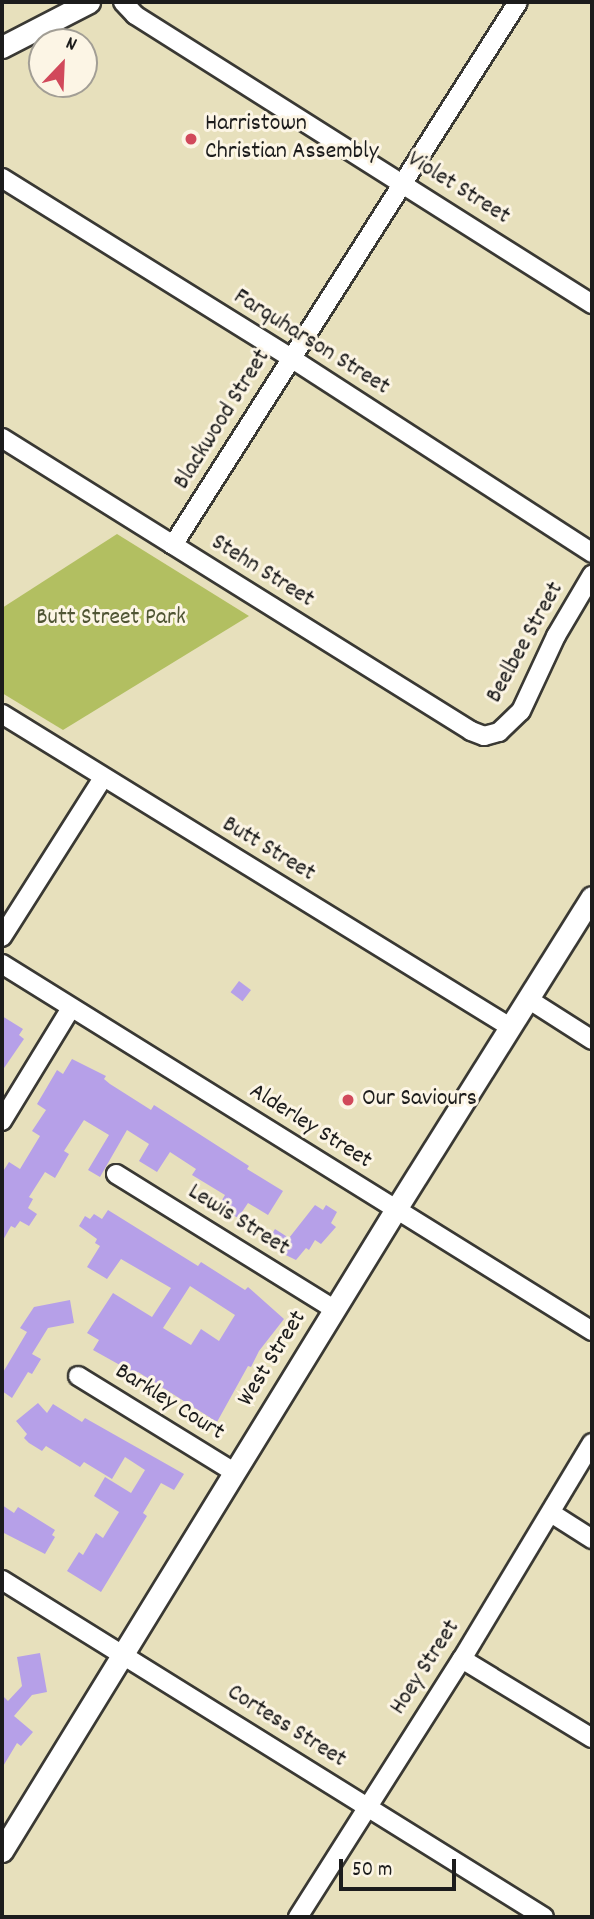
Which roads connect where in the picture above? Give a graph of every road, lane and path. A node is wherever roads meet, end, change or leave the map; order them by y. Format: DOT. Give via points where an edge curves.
graph roads {
  1 [pos="89,2"];
  2 [pos="123,2"];
  3 [pos="518,2"];
  4 [pos="2,47"];
  5 [pos="2,178"];
  6 [pos="403,184"];
  7 [pos="592,304"];
  8 [pos="292,358"];
  9 [pos="2,438"];
  10 [pos="173,545"];
  11 [pos="592,553"];
  12 [pos="592,575"];
  13 [pos="2,714"];
  14 [pos="499,732"];
  15 [pos="103,778"];
  16 [pos="592,897"];
  17 [pos="2,937"];
  18 [pos="2,964"];
  19 [pos="528,999"];
  20 [pos="71,1008"];
  21 [pos="510,1027"];
  22 [pos="592,1040"];
  23 [pos="2,1121"];
  24 [pos="116,1174"];
  25 [pos="396,1209"];
  26 [pos="334,1310"];
  27 [pos="592,1331"];
  28 [pos="78,1376"];
  29 [pos="592,1443"];
  30 [pos="234,1472"];
  31 [pos="551,1513"];
  32 [pos="592,1539"];
  33 [pos="2,1580"];
  34 [pos="122,1654"];
  35 [pos="462,1659"];
  36 [pos="592,1738"];
  37 [pos="366,1806"];
  38 [pos="2,1851"];
  39 [pos="298,1917"];
  40 [pos="544,1917"];
  1 -- 4 [label="main road"];
  2 -- 6 [label="street, Violet Street" via="135,15"];
  3 -- 6 [label="street, Blackwood Street"];
  5 -- 8 [label="street, Farquharson Street"];
  6 -- 7 [label="street, Violet Street"];
  6 -- 8 [label="street, Blackwood Street"];
  8 -- 10 [label="street, Blackwood Street"];
  8 -- 11 [label="street, Farquharson Street"];
  9 -- 10 [label="street, Stehn Street"];
  10 -- 14 [label="street, Stehn Street" via="471,731 484,736"];
  12 -- 14 [label="street, Beelbee Street" via="556,636 522,711"];
  13 -- 15 [label="street, Butt Street"];
  15 -- 17 [label="street"];
  15 -- 21 [label="street, Butt Street"];
  16 -- 19 [label="main road, West Street"];
  18 -- 20 [label="street, Alderley Street"];
  19 -- 21 [label="main road, West Street"];
  19 -- 22 [label="street"];
  20 -- 23 [label="street"];
  20 -- 25 [label="street, Alderley Street"];
  21 -- 25 [label="main road, West Street"];
  24 -- 26 [label="street, Lewis Street"];
  25 -- 26 [label="main road, West Street"];
  25 -- 27 [label="street, Alderley Street"];
  26 -- 30 [label="main road, West Street"];
  28 -- 30 [label="street, Barkley Court"];
  29 -- 31 [label="street, Hoey Street"];
  30 -- 34 [label="main road, West Street"];
  31 -- 32 [label="street"];
  31 -- 35 [label="street, Hoey Street"];
  33 -- 34 [label="street, Cortess Street"];
  34 -- 37 [label="street, Cortess Street"];
  34 -- 38 [label="main road, West Street"];
  35 -- 36 [label="street"];
  35 -- 37 [label="street, Hoey Street"];
  37 -- 39 [label="street, Hoey Street"];
  37 -- 40 [label="street, Cortess Street"];
}
